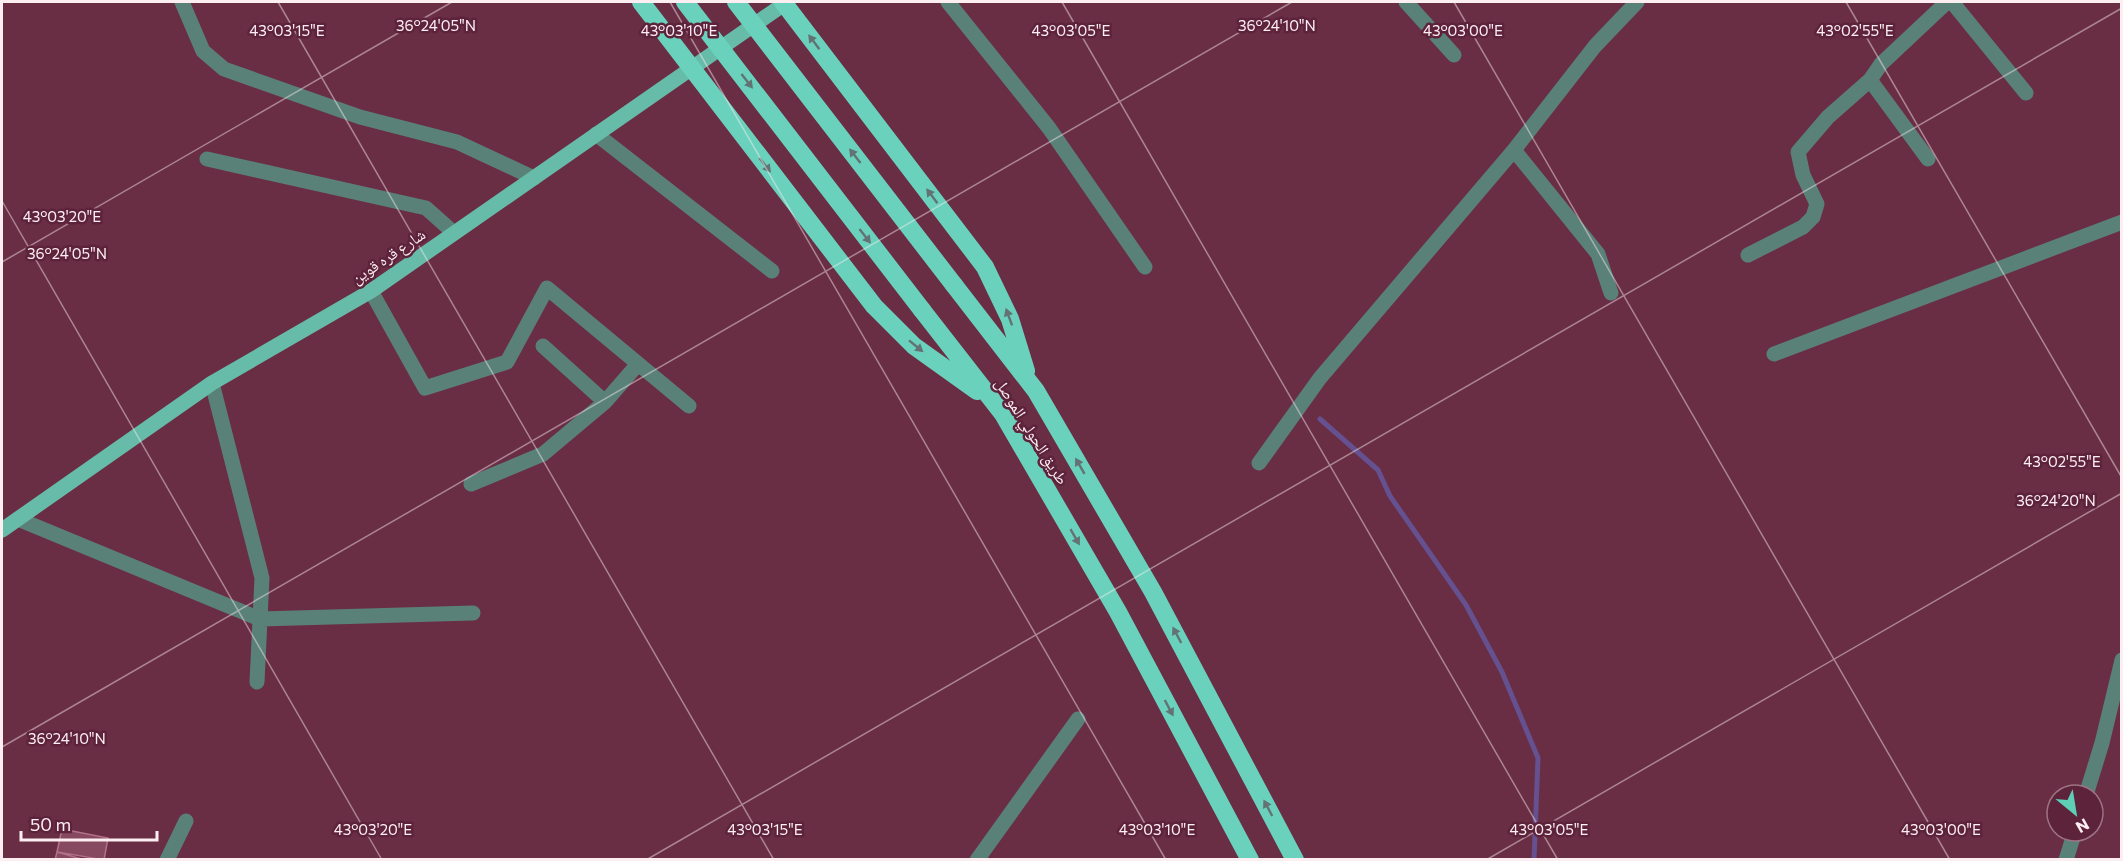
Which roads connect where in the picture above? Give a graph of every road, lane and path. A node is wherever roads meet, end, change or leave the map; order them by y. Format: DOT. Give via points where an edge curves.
graph roads {
  1 [pos="182,2"];
  2 [pos="640,2"];
  3 [pos="685,2"];
  4 [pos="736,2"];
  5 [pos="785,2"];
  6 [pos="948,2"];
  7 [pos="1406,2"];
  8 [pos="1637,2"];
  9 [pos="1947,2"];
  10 [pos="1952,2"];
  11 [pos="1454,55"];
  12 [pos="691,68"];
  13 [pos="1870,80"];
  14 [pos="2026,93"];
  15 [pos="596,134"];
  16 [pos="1514,150"];
  17 [pos="207,159"];
  18 [pos="1928,159"];
  19 [pos="534,178"];
  20 [pos="2121,222"];
  21 [pos="454,233"];
  22 [pos="1748,255"];
  23 [pos="1145,267"];
  24 [pos="772,271"];
  25 [pos="371,291"];
  26 [pos="1611,292"];
  27 [pos="543,346"];
  28 [pos="1774,354"];
  29 [pos="639,364"];
  30 [pos="212,383"];
  31 [pos="1036,391"];
  32 [pos="605,402"];
  33 [pos="689,406"];
  34 [pos="1003,414"];
  35 [pos="1259,463"];
  36 [pos="471,484"];
  37 [pos="18,519"];
  38 [pos="2,530"];
  39 [pos="473,613"];
  40 [pos="260,620"];
  41 [pos="2121,660"];
  42 [pos="257,682"];
  43 [pos="1078,719"];
  44 [pos="2090,783"];
  45 [pos="186,821"];
  46 [pos="2071,843"];
  47 [pos="167,860"];
  48 [pos="977,860"];
  49 [pos="1250,860"];
  50 [pos="1295,860"];
  51 [pos="2066,860"];
  1 -- 19 [label="street" via="203,51 224,69 360,117 457,142"];
  2 -- 12 [label="highway"];
  3 -- 34 [label="highway, طريق الحولي الموصل, one-way, bridge"];
  31 -- 4 [label="highway, طريق الحولي الموصل, one-way, bridge"];
  5 -- 12 [label="main road, شارع قره قوين"];
  31 -- 5 [label="highway, one-way" via="1007,311 985,267"];
  6 -- 23 [label="street" via="1049,128"];
  7 -- 11 [label="street"];
  8 -- 16 [label="street" via="1595,46"];
  9 -- 13 [label="street" via="1881,64"];
  10 -- 14 [label="street"];
  12 -- 15 [label="main road, شارع قره قوين"];
  12 -- 34 [label="highway, one-way" via="874,306 914,346"];
  13 -- 18 [label="street"];
  13 -- 22 [label="street" via="1828,117 1798,152 1803,175 1817,204 1813,217 1803,227"];
  15 -- 19 [label="main road, شارع قره قوين"];
  15 -- 24 [label="street"];
  16 -- 26 [label="street" via="1598,254"];
  16 -- 35 [label="street" via="1320,378"];
  17 -- 21 [label="street" via="426,208"];
  19 -- 21 [label="main road, شارع قره قوين"];
  20 -- 28 [label="street"];
  21 -- 25 [label="main road, شارع قره قوين"];
  25 -- 29 [label="street" via="425,388 507,362 547,288"];
  25 -- 30 [label="main road, شارع قره قوين"];
  27 -- 32 [label="street"];
  29 -- 32 [label="street"];
  29 -- 33 [label="street"];
  30 -- 37 [label="main road, شارع قره قوين"];
  30 -- 40 [label="street" via="262,578"];
  50 -- 31 [label="highway, طريق الحولي الموصل, one-way" via="1153,592"];
  32 -- 36 [label="street" via="543,454"];
  34 -- 49 [label="highway, طريق الحولي الموصل, one-way" via="1118,612"];
  37 -- 38 [label="main road, شارع قره قوين"];
  37 -- 40 [label="street"];
  39 -- 40 [label="street"];
  40 -- 42 [label="street"];
  41 -- 44 [label="street"];
  43 -- 48 [label="street"];
  45 -- 47 [label="street"];
  46 -- 51 [label="street"];
}
